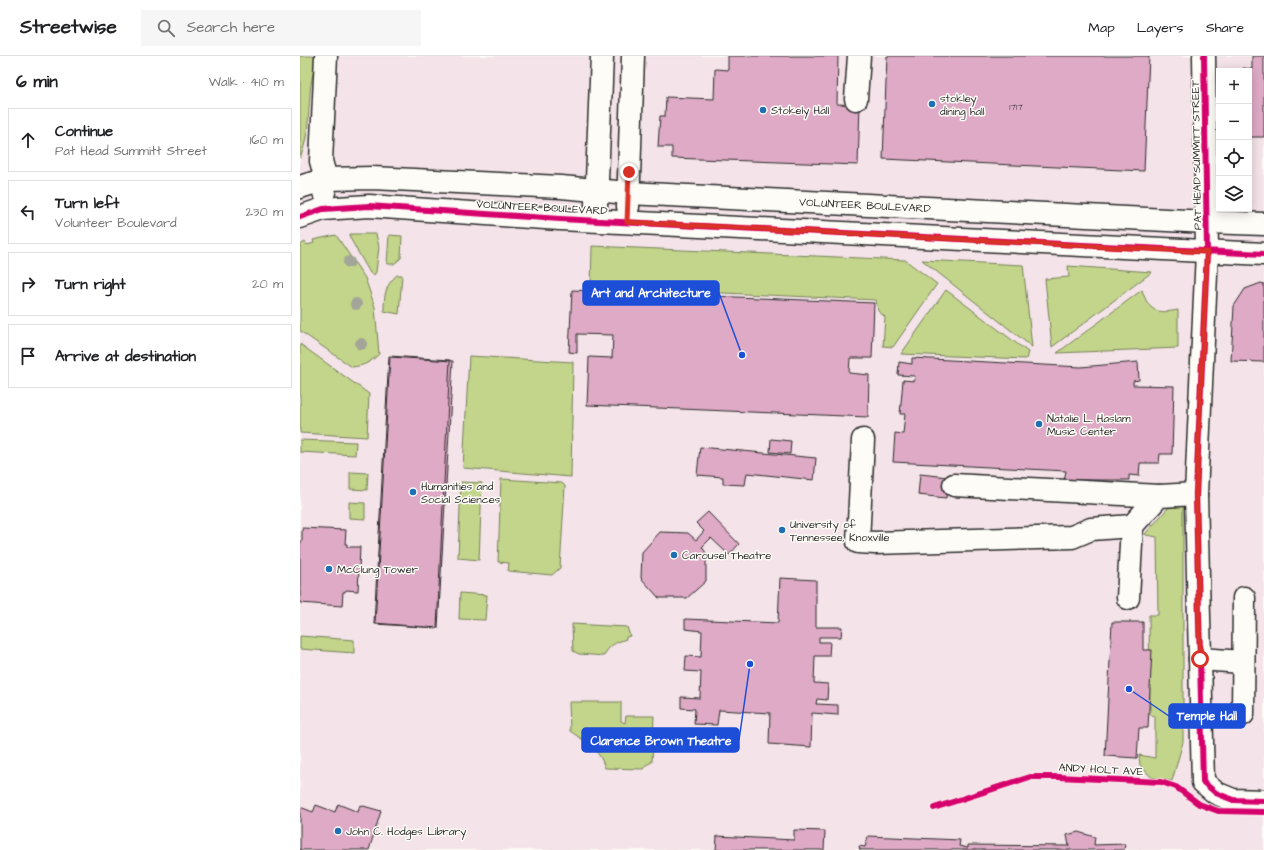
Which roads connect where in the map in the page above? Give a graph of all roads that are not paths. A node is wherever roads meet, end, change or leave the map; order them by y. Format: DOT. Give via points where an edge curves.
graph roads {
  1 [pos="326,56"];
  2 [pos="602,56"];
  3 [pos="634,56"];
  4 [pos="859,56"];
  5 [pos="1204,56"];
  6 [pos="856,99"];
  7 [pos="326,178"];
  8 [pos="433,181"];
  9 [pos="300,187"];
  10 [pos="596,191"];
  11 [pos="628,193"];
  12 [pos="323,209"];
  13 [pos="417,209"];
  14 [pos="300,217"];
  15 [pos="595,221"];
  16 [pos="627,222"];
  17 [pos="1207,222"];
  18 [pos="1264,224"];
  19 [pos="1207,252"];
  20 [pos="1264,254"];
  21 [pos="863,440"];
  22 [pos="954,485"];
  23 [pos="1196,494"];
  24 [pos="1158,496"];
  25 [pos="1132,526"];
  26 [pos="1128,598"];
  27 [pos="1244,598"];
  28 [pos="1200,659"];
  29 [pos="1243,662"];
  30 [pos="1243,714"];
  31 [pos="1264,801"];
  1 -- 7 [label="street" via="321,161"];
  2 -- 10 [label="street"];
  3 -- 11 [label="street"];
  4 -- 6 [label="street"];
  5 -- 17 [label="street, PAT HEAD SUMMITT STREET"];
  7 -- 8 [label="street, VOLUNTEER BOULEVARD"];
  7 -- 9 [label="street, VOLUNTEER BOULEVARD"];
  7 -- 12 [label="street"];
  8 -- 10 [label="street, VOLUNTEER BOULEVARD"];
  8 -- 13 [label="street" via="419,192"];
  10 -- 11 [label="street, VOLUNTEER BOULEVARD"];
  10 -- 15 [label="street"];
  11 -- 16 [label="street"];
  11 -- 17 [label="street, VOLUNTEER BOULEVARD"];
  12 -- 13 [label="street, VOLUNTEER BOULEVARD" via="370,206"];
  12 -- 14 [label="street, VOLUNTEER BOULEVARD"];
  13 -- 15 [label="street, VOLUNTEER BOULEVARD"];
  15 -- 16 [label="street, VOLUNTEER BOULEVARD"];
  16 -- 19 [label="street, VOLUNTEER BOULEVARD"];
  17 -- 18 [label="street, VOLUNTEER BOULEVARD"];
  17 -- 19 [label="street, PAT HEAD SUMMITT STREET"];
  19 -- 20 [label="street, VOLUNTEER BOULEVARD"];
  19 -- 23 [label="street, PAT HEAD SUMMITT STREET"];
  21 -- 25 [label="street" via="858,542 1072,537 1092,529"];
  22 -- 24 [label="street"];
  23 -- 24 [label="street"];
  23 -- 28 [label="street, PAT HEAD SUMMITT STREET"];
  24 -- 25 [label="street"];
  25 -- 26 [label="street"];
  27 -- 29 [label="street"];
  28 -- 29 [label="street"];
  28 -- 31 [label="street, PAT HEAD SUMMITT STREET" via="1203,782 1216,794 1233,800"];
  29 -- 30 [label="street"];
}
